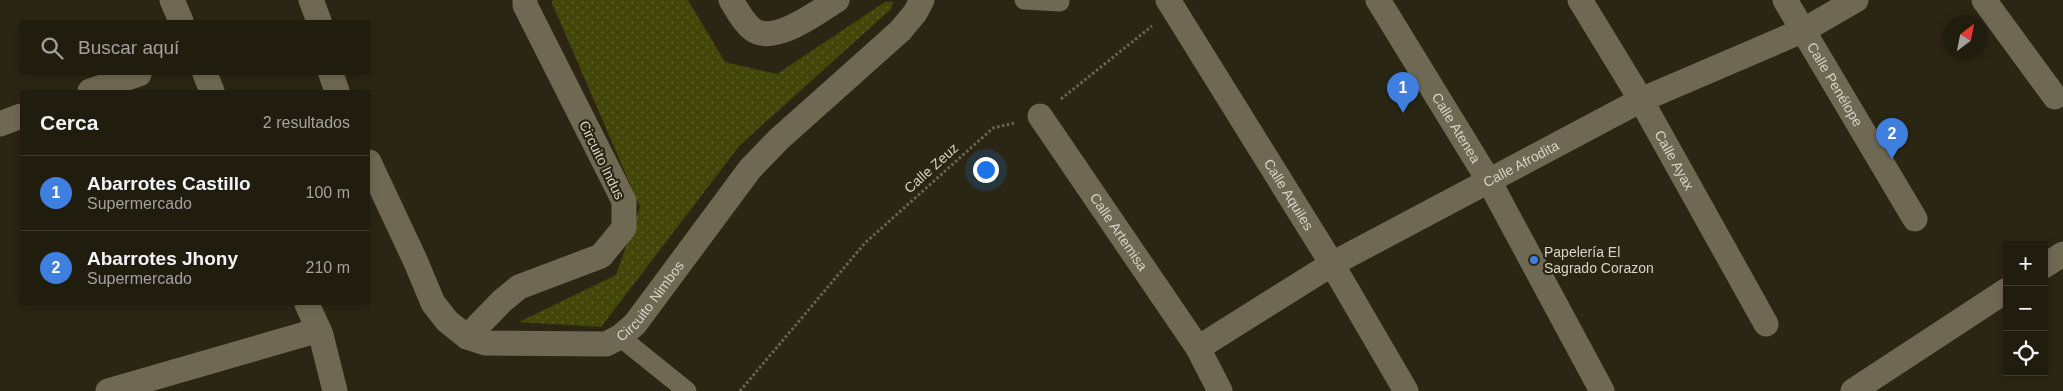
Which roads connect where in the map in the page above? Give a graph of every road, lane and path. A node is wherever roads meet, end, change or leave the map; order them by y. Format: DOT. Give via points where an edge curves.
graph roads {
  1 [pos="172,0"];
  2 [pos="311,0"];
  3 [pos="525,0"];
  4 [pos="731,0"];
  5 [pos="837,0"];
  6 [pos="922,0"];
  7 [pos="1024,0"];
  8 [pos="1378,0"];
  9 [pos="1580,0"];
  10 [pos="1785,0"];
  11 [pos="1856,0"];
  12 [pos="1984,0"];
  13 [pos="1060,2"];
  14 [pos="1171,4"];
  15 [pos="181,20"];
  16 [pos="319,20"];
  17 [pos="1804,30"];
  18 [pos="135,75"];
  19 [pos="204,75"];
  20 [pos="331,75"];
  21 [pos="93,90"];
  22 [pos="212,90"];
  23 [pos="337,90"];
  24 [pos="2054,97"];
  25 [pos="1641,100"];
  26 [pos="20,116"];
  27 [pos="1040,116"];
  28 [pos="0,124"];
  29 [pos="370,164"];
  30 [pos="1488,181"];
  31 [pos="1915,219"];
  32 [pos="2063,254"];
  33 [pos="2048,263"];
  34 [pos="1332,264"];
  35 [pos="2003,293"];
  36 [pos="307,305"];
  37 [pos="1766,324"];
  38 [pos="319,330"];
  39 [pos="467,337"];
  40 [pos="620,337"];
  41 [pos="1198,348"];
  42 [pos="108,391"];
  43 [pos="336,391"];
  44 [pos="687,391"];
  45 [pos="740,391"];
  46 [pos="1220,391"];
  47 [pos="1406,391"];
  48 [pos="1602,391"];
  49 [pos="1853,391"];
  1 -- 15 [label="street"];
  2 -- 16 [label="street"];
  3 -- 39 [label="street, Circuito Indus" via="624,201 624,228 601,256 520,287"];
  4 -- 5 [label="street" via="744,21 762,34 784,31"];
  6 -- 40 [label="street, Circuito Nimbos" via="900,31 750,169 635,324"];
  7 -- 13 [label="street"];
  8 -- 30 [label="street, Calle Atenea"];
  9 -- 25 [label="street, Calle Ayax"];
  10 -- 17 [label="street, Calle Penélope"];
  11 -- 17 [label="street, Calle Afrodita"];
  12 -- 24 [label="street"];
  14 -- 27 [label="path, Calle Zeuz"];
  14 -- 34 [label="street, Calle Aquiles"];
  17 -- 25 [label="street, Calle Afrodita"];
  17 -- 31 [label="street, Calle Penélope"];
  18 -- 21 [label="street"];
  19 -- 22 [label="street"];
  20 -- 23 [label="street"];
  25 -- 30 [label="street, Calle Afrodita"];
  25 -- 37 [label="street, Calle Ayax"];
  26 -- 28 [label="street"];
  27 -- 41 [label="street, Calle Artemisa"];
  27 -- 45 [label="path, Calle Zeuz" via="993,128 864,243"];
  29 -- 39 [label="street, Circuito Nimbos" via="433,303 447,321"];
  30 -- 34 [label="street, Calle Afrodita"];
  30 -- 48 [label="street, Calle Atenea"];
  32 -- 33 [label="street"];
  34 -- 41 [label="street, Calle Afrodita"];
  34 -- 47 [label="street, Calle Aquiles"];
  35 -- 49 [label="street"];
  36 -- 38 [label="street"];
  38 -- 42 [label="street"];
  38 -- 43 [label="street"];
  39 -- 40 [label="street, Circuito Nimbos" via="492,344 606,344"];
  40 -- 44 [label="street"];
  41 -- 46 [label="street, Calle Artemisa"];
}
